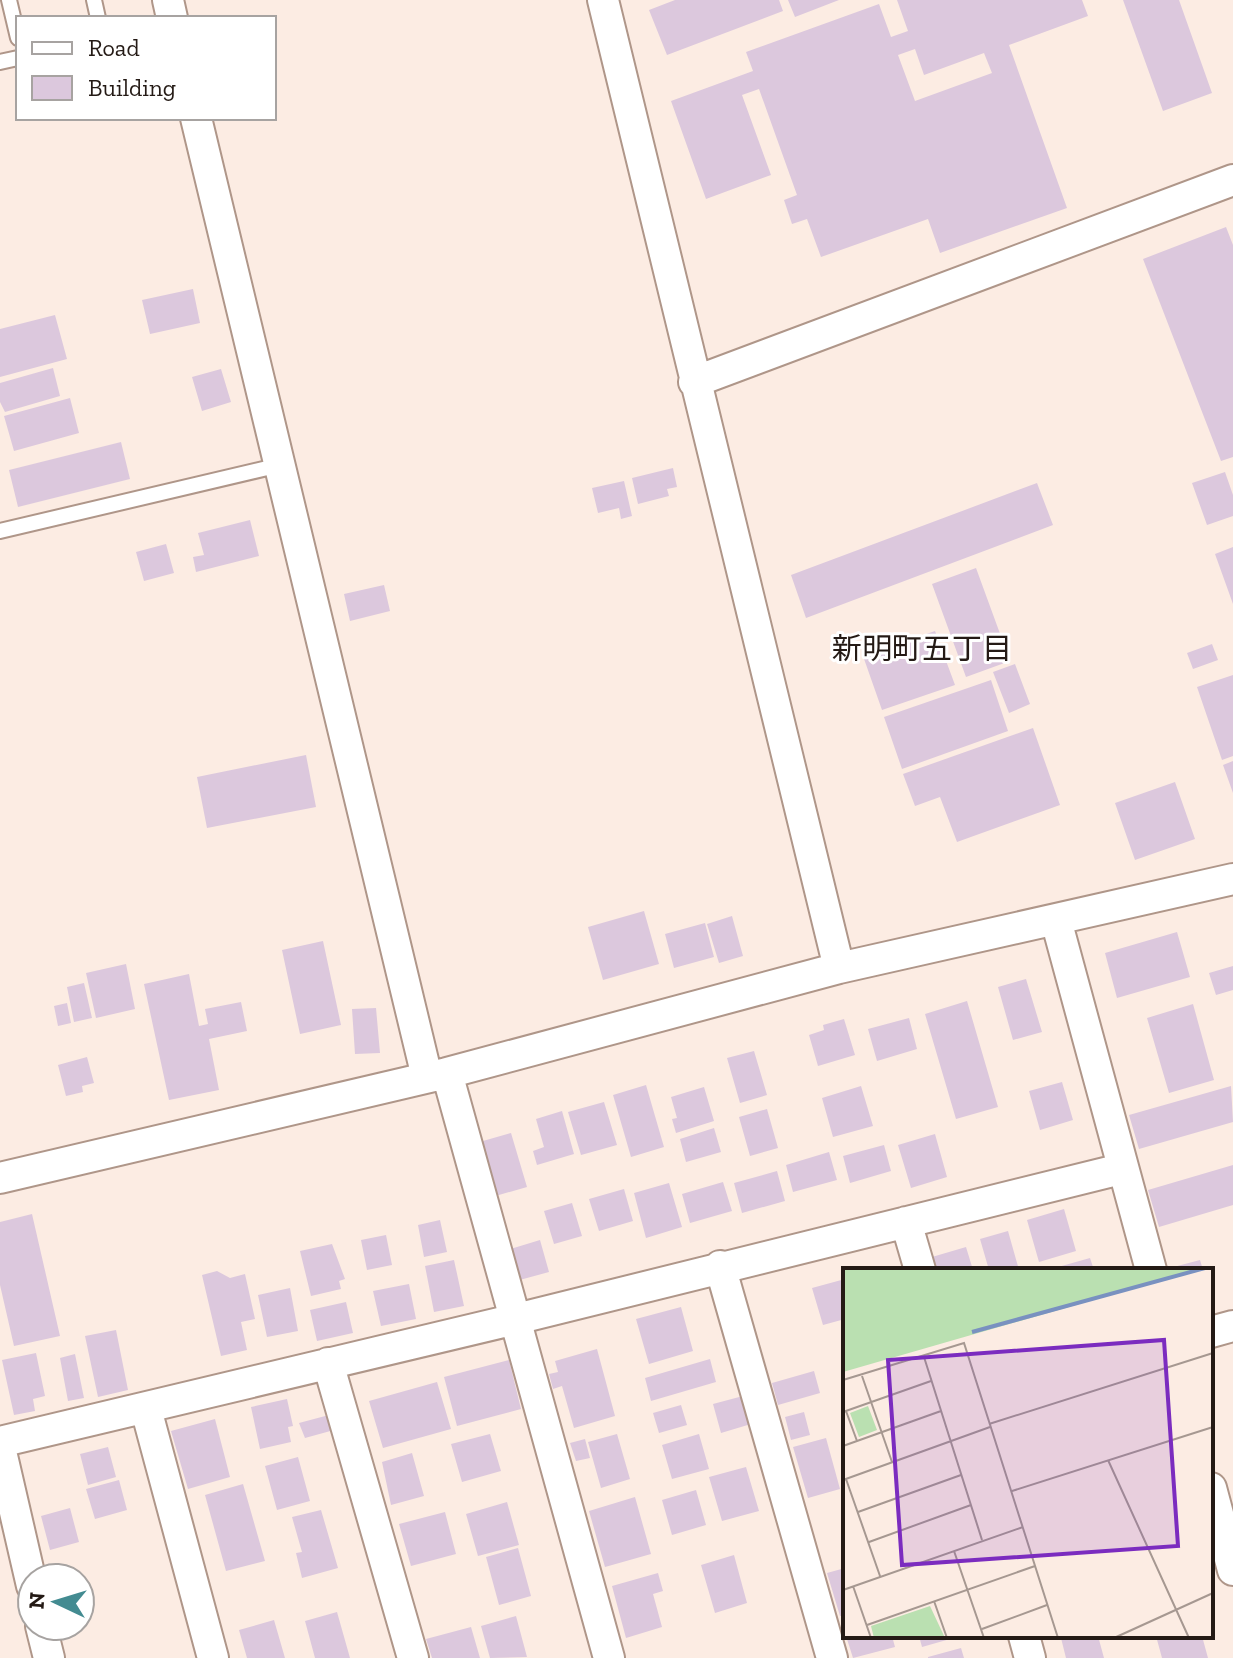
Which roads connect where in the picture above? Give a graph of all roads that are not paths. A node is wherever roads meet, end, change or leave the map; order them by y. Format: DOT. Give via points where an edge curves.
graph roads {
  1 [pos="9,0"];
  2 [pos="603,0"];
  3 [pos="16,30"];
  4 [pos="196,120"];
  5 [pos="1233,180"];
  6 [pos="694,382"];
  7 [pos="280,465"];
  8 [pos="0,531"];
  9 [pos="1233,879"];
  10 [pos="1056,920"];
  11 [pos="839,968"];
  12 [pos="437,1075"];
  13 [pos="1121,1169"];
  14 [pos="0,1178"];
  15 [pos="906,1222"];
  16 [pos="720,1266"];
  17 [pos="919,1268"];
  18 [pos="1150,1268"];
  19 [pos="516,1319"];
  20 [pos="1233,1326"];
  21 [pos="1213,1331"];
  22 [pos="328,1363"];
  23 [pos="146,1409"];
  24 [pos="0,1445"];
  25 [pos="1213,1495"];
  26 [pos="27,1562"];
  27 [pos="1233,1570"];
  28 [pos="1025,1638"];
  29 [pos="213,1658"];
  30 [pos="413,1658"];
  31 [pos="609,1658"];
  32 [pos="832,1658"];
  33 [pos="1030,1658"];
  1 -- 3 [label="lane"];
  2 -- 6 [label="street"];
  4 -- 7 [label="street"];
  5 -- 6 [label="street"];
  6 -- 11 [label="street"];
  7 -- 8 [label="lane"];
  7 -- 12 [label="street"];
  9 -- 10 [label="street"];
  10 -- 11 [label="street"];
  10 -- 13 [label="street"];
  11 -- 12 [label="street"];
  12 -- 14 [label="street"];
  12 -- 19 [label="street"];
  13 -- 15 [label="street"];
  13 -- 18 [label="street"];
  15 -- 16 [label="street"];
  15 -- 17 [label="street"];
  16 -- 19 [label="street"];
  16 -- 32 [label="street"];
  19 -- 22 [label="street"];
  19 -- 31 [label="street"];
  20 -- 21 [label="street"];
  22 -- 23 [label="street"];
  22 -- 30 [label="street"];
  23 -- 24 [label="street"];
  23 -- 29 [label="street"];
  24 -- 26 [label="street"];
  25 -- 27 [label="street"];
  28 -- 33 [label="street"];
}
